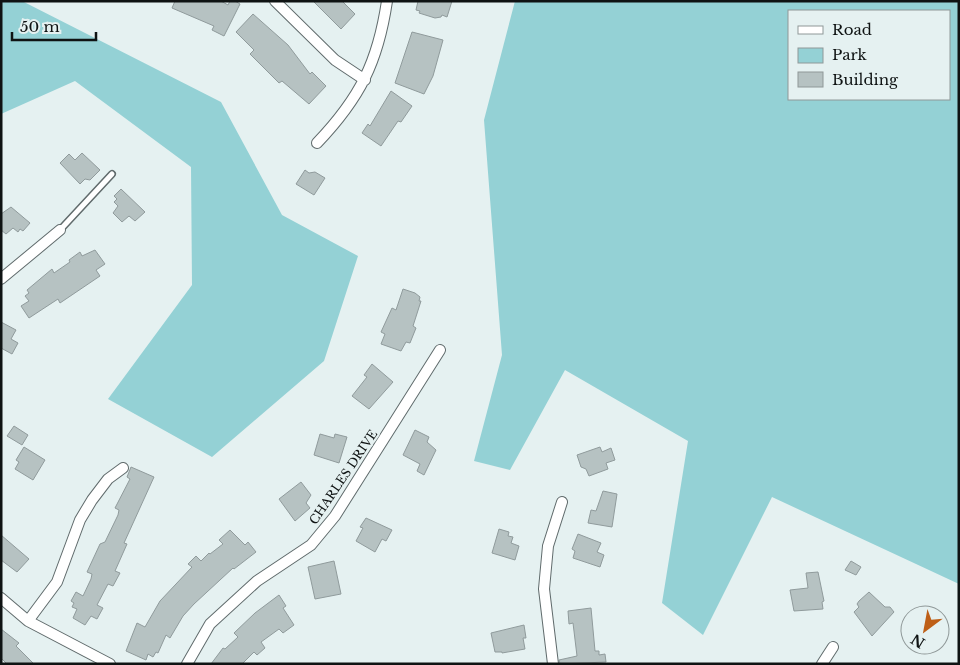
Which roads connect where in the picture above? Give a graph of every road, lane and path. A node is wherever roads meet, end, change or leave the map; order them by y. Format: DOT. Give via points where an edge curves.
graph roads {
  1 [pos="274,1"];
  2 [pos="387,1"];
  3 [pos="364,80"];
  4 [pos="317,142"];
  5 [pos="112,174"];
  6 [pos="60,230"];
  7 [pos="1,279"];
  8 [pos="440,350"];
  9 [pos="123,468"];
  10 [pos="562,502"];
  11 [pos="1,598"];
  12 [pos="28,621"];
  13 [pos="833,647"];
  14 [pos="110,664"];
  15 [pos="187,664"];
  16 [pos="553,664"];
  17 [pos="822,664"];
  1 -- 3 [label="street" via="335,60"];
  2 -- 3 [label="street" via="372,66"];
  3 -- 4 [label="street" via="334,125"];
  5 -- 6 [label="lane"];
  6 -- 7 [label="street"];
  8 -- 15 [label="street, CHARLES DRIVE" via="335,516 312,545 258,581 210,624"];
  9 -- 12 [label="street" via="108,479 92,500 80,520 57,582"];
  10 -- 16 [label="street" via="548,546 544,589"];
  11 -- 12 [label="street"];
  12 -- 14 [label="street"];
  13 -- 17 [label="street"];
}
